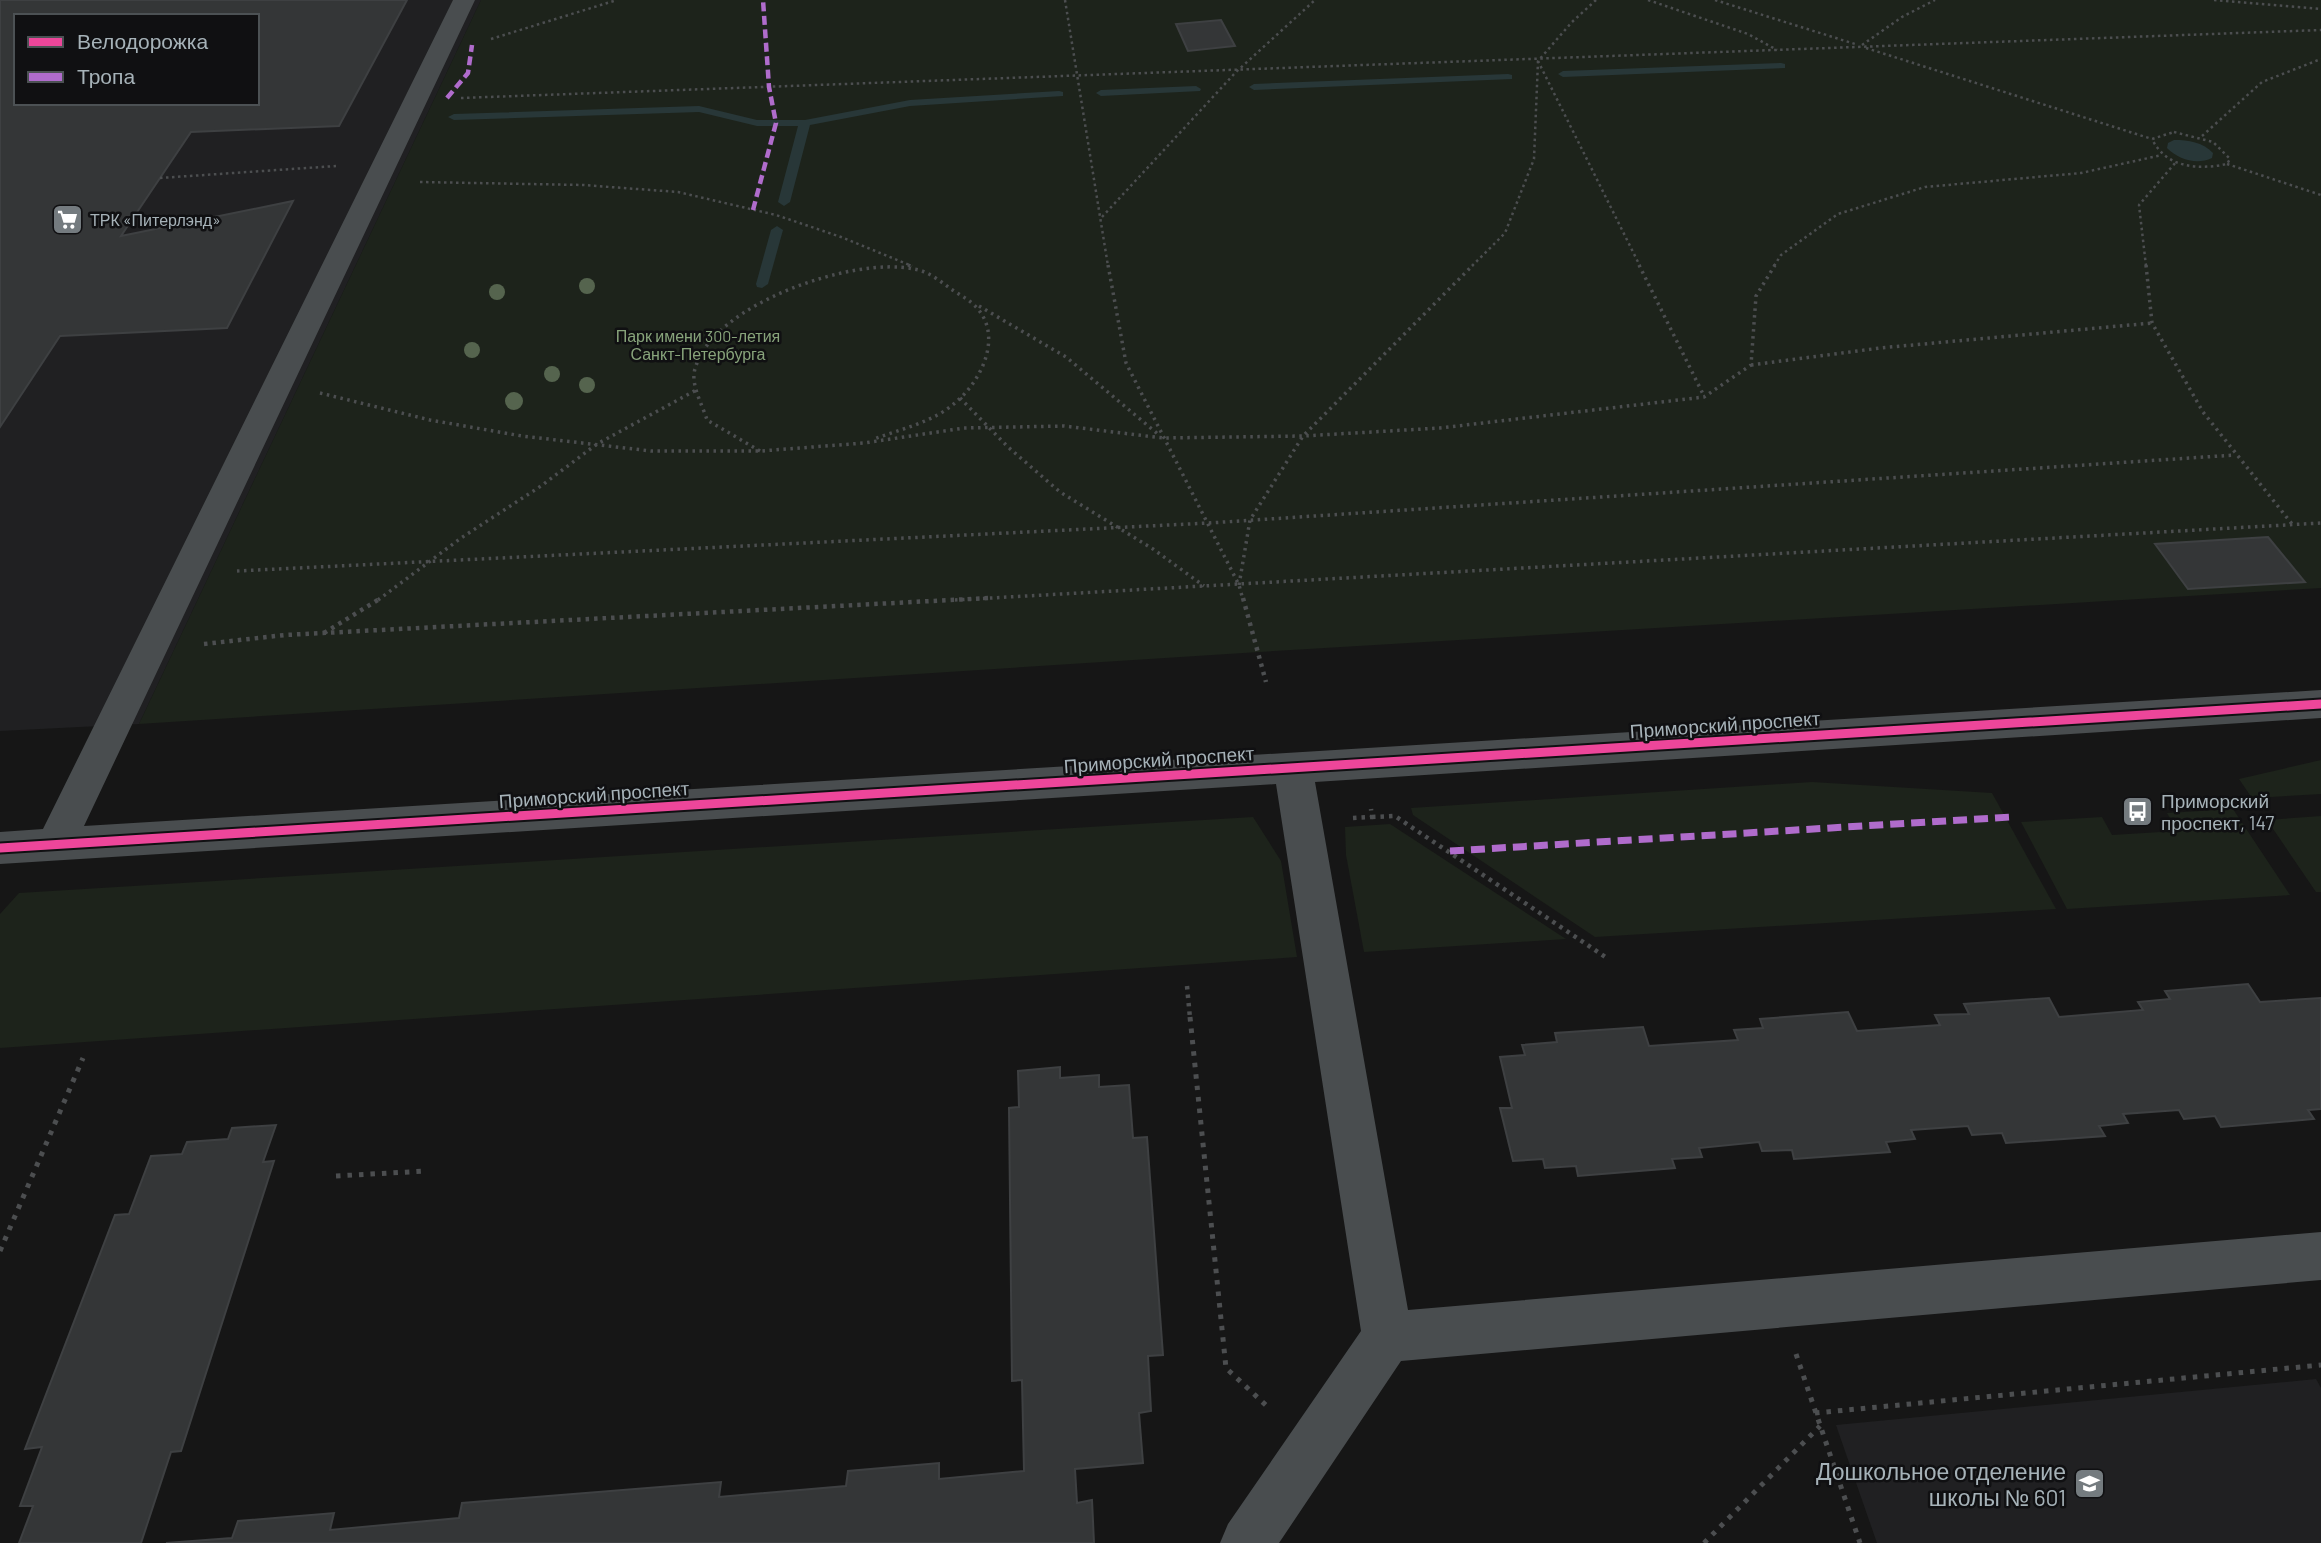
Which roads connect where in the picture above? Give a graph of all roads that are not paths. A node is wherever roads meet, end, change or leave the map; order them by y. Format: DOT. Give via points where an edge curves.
graph roads {
  1 [pos="464,0"];
  2 [pos="2321,704"];
  3 [pos="1293,768"];
  4 [pos="55,845"];
  5 [pos="0,848"];
  6 [pos="2321,1256"];
  7 [pos="1387,1337"];
  8 [pos="1247,1543"];
  1 -- 4 [label="street"];
  2 -- 3 [label="street, Приморский проспект"];
  3 -- 4 [label="street, Приморский проспект"];
  3 -- 7 [label="street"];
  4 -- 5 [label="street, Приморский проспект"];
  6 -- 7 [label="street"];
  7 -- 8 [label="street"];
}
